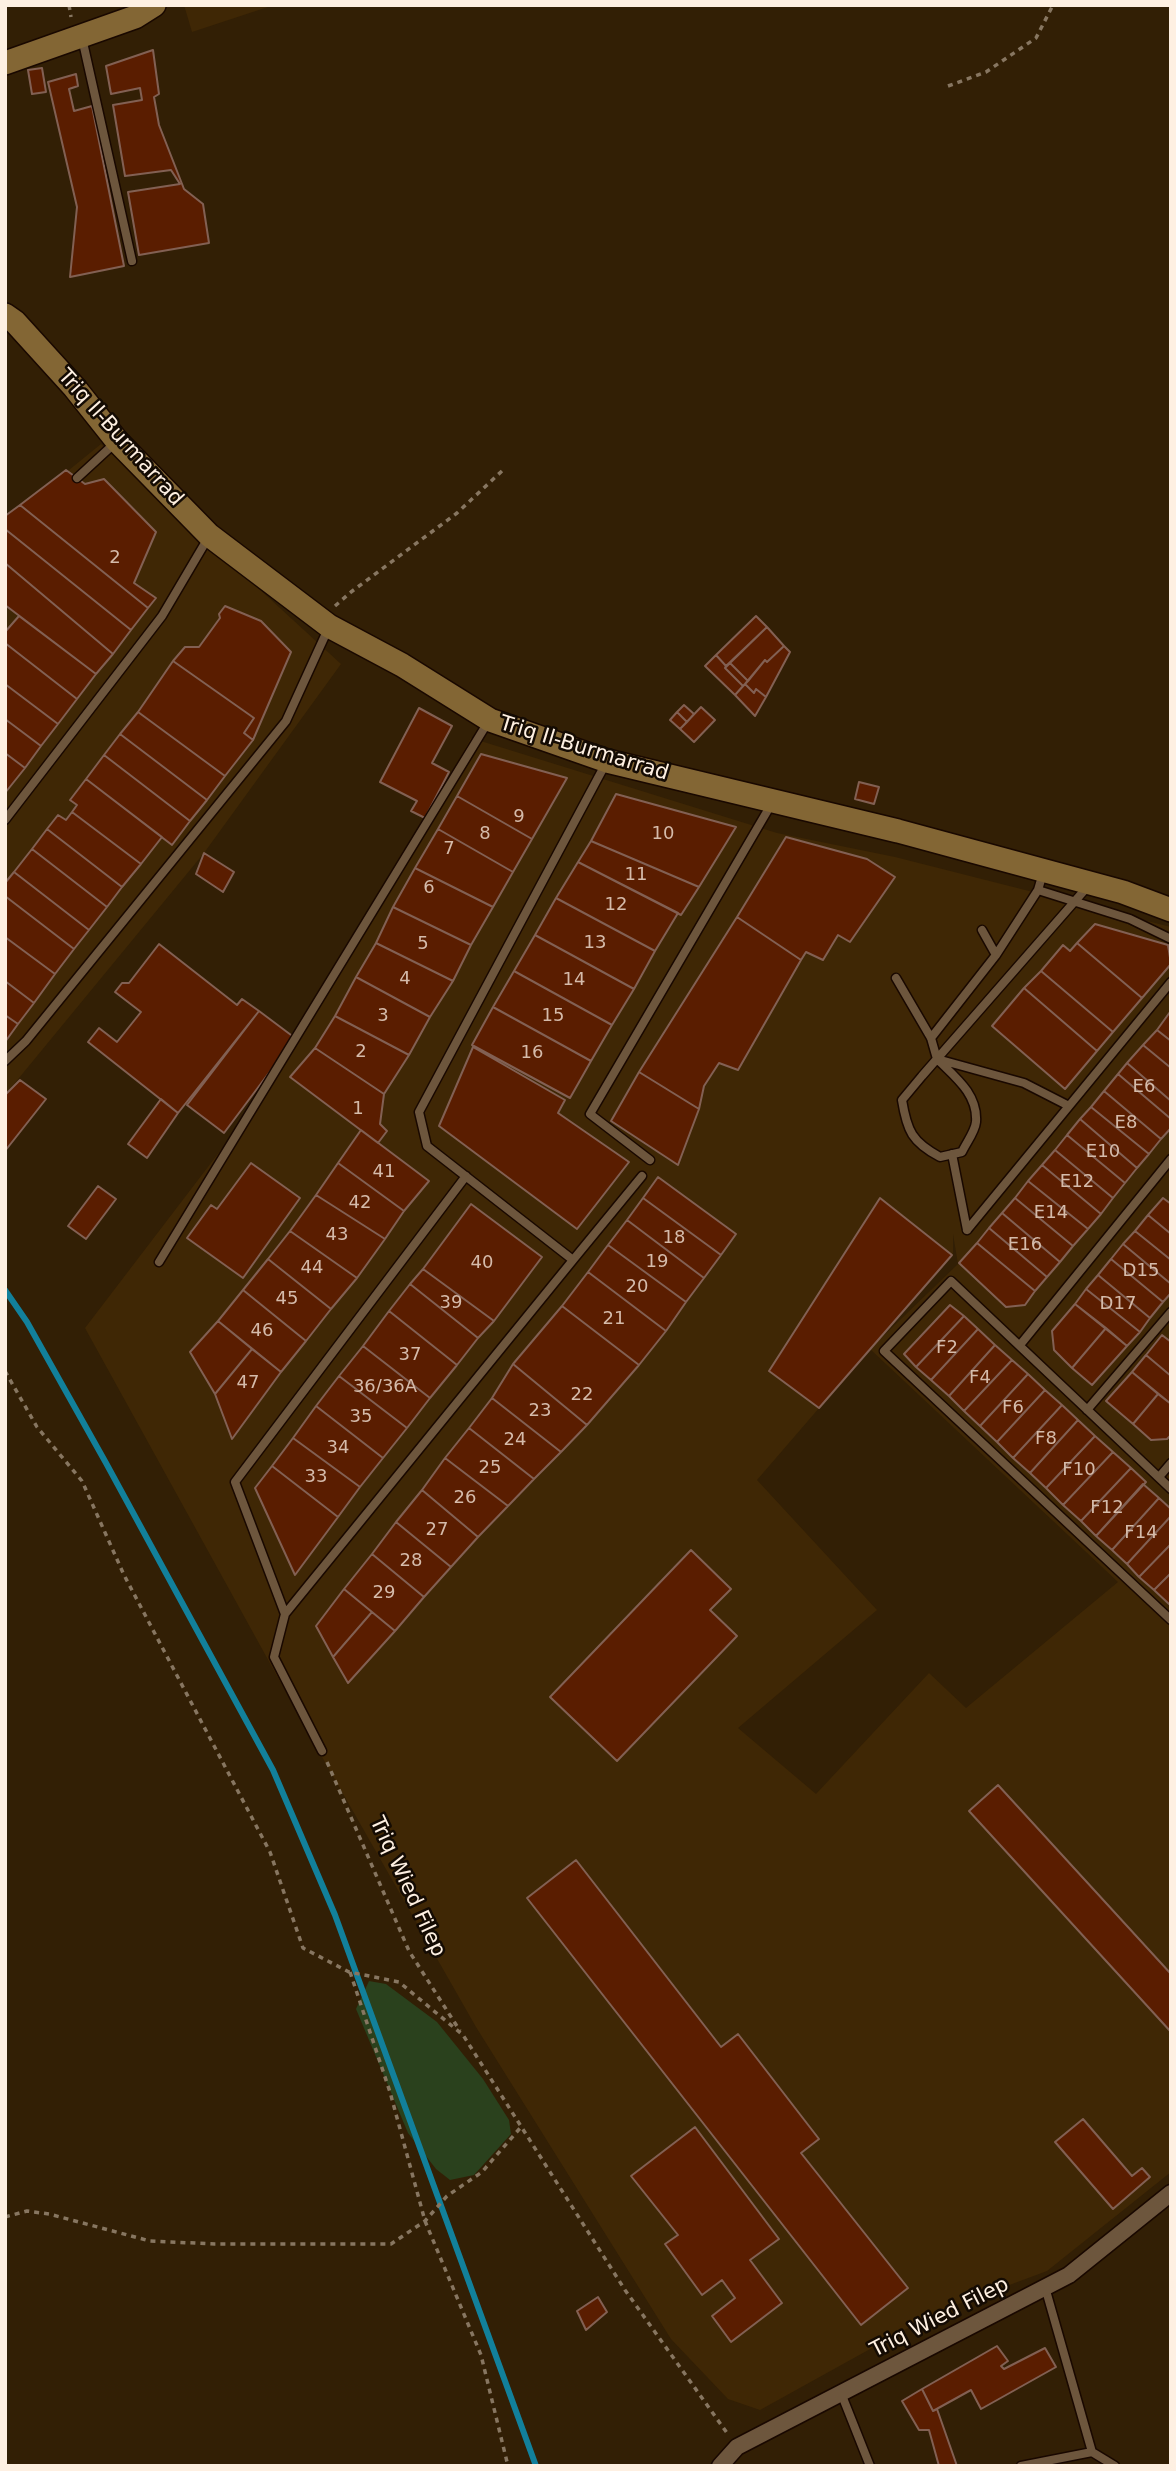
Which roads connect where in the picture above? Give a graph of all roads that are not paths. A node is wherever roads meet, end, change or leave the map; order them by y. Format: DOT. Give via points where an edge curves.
graph roads {
  1 [pos="154,5"];
  2 [pos="82,38"];
  3 [pos="5,63"];
  4 [pos="132,261"];
  5 [pos="5,315"];
  6 [pos="117,441"];
  7 [pos="77,478"];
  8 [pos="209,535"];
  9 [pos="325,623"];
  10 [pos="490,720"];
  11 [pos="607,761"];
  12 [pos="774,801"];
  13 [pos="5,820"];
  14 [pos="1041,880"];
  15 [pos="1091,883"];
  16 [pos="1075,902"];
  17 [pos="1171,910"];
  18 [pos="982,930"];
  19 [pos="1171,939"];
  20 [pos="996,955"];
  21 [pos="896,978"];
  22 [pos="1171,982"];
  23 [pos="931,1038"];
  24 [pos="937,1059"];
  25 [pos="5,1060"];
  26 [pos="1069,1106"];
  27 [pos="952,1154"];
  28 [pos="1171,1159"];
  29 [pos="650,1160"];
  30 [pos="642,1176"];
  31 [pos="467,1177"];
  32 [pos="573,1260"];
  33 [pos="159,1262"];
  34 [pos="1171,1312"];
  35 [pos="1020,1345"];
  36 [pos="1087,1410"];
  37 [pos="1171,1463"];
  38 [pos="1159,1477"];
  39 [pos="1171,1489"];
  40 [pos="285,1614"];
  41 [pos="1171,1620"];
  42 [pos="322,1751"];
  43 [pos="1171,2193"];
  44 [pos="1045,2287"];
  45 [pos="841,2393"];
  46 [pos="1092,2452"];
  47 [pos="720,2466"];
  48 [pos="870,2466"];
  49 [pos="1021,2466"];
  50 [pos="1115,2466"];
  1 -- 2 [label="street" via="135,18"];
  2 -- 3 [label="street"];
  2 -- 4 [label="lane"];
  5 -- 6 [label="street, Triq Il-Burmarrad" via="74,387"];
  6 -- 7 [label="lane"];
  6 -- 8 [label="street, Triq Il-Burmarrad"];
  8 -- 9 [label="street, Triq Il-Burmarrad"];
  8 -- 13 [label="lane" via="162,616"];
  9 -- 10 [label="street, Triq Il-Burmarrad"];
  9 -- 25 [label="lane" via="286,722 26,1041"];
  10 -- 11 [label="street, Triq Il-Burmarrad"];
  10 -- 33 [label="lane"];
  11 -- 12 [label="street, Triq Il-Burmarrad"];
  11 -- 31 [label="lane" via="419,1112 427,1146"];
  12 -- 14 [label="street, Triq Il-Burmarrad" via="886,828"];
  12 -- 29 [label="lane" via="590,1114"];
  14 -- 15 [label="street, Triq Il-Burmarrad"];
  14 -- 16 [label="lane"];
  14 -- 20 [label="lane"];
  15 -- 16 [label="lane"];
  15 -- 17 [label="street, Triq Il-Burmarrad"];
  16 -- 19 [label="lane" via="1130,919"];
  16 -- 24 [label="lane"];
  18 -- 20 [label="lane"];
  20 -- 23 [label="lane"];
  21 -- 23 [label="lane"];
  22 -- 26 [label="lane"];
  23 -- 24 [label="lane"];
  24 -- 26 [label="lane" via="1024,1083"];
  24 -- 27 [label="lane" via="973,1100 976,1124 962,1152"];
  24 -- 27 [label="lane" via="902,1100 906,1125 923,1147 940,1157"];
  26 -- 27 [label="lane" via="967,1230"];
  28 -- 35 [label="lane"];
  30 -- 32 [label="lane"];
  31 -- 32 [label="lane"];
  31 -- 40 [label="lane" via="235,1482"];
  32 -- 40 [label="lane"];
  34 -- 36 [label="lane"];
  35 -- 36 [label="lane"];
  35 -- 41 [label="lane" via="951,1281 884,1351"];
  36 -- 38 [label="lane"];
  37 -- 38 [label="lane"];
  38 -- 39 [label="lane"];
  40 -- 42 [label="lane" via="274,1657"];
  43 -- 44 [label="street, Triq Wied Filep" via="1069,2275"];
  44 -- 45 [label="street, Triq Wied Filep"];
  44 -- 46 [label="lane"];
  45 -- 47 [label="street, Triq Wied Filep" via="737,2446"];
  45 -- 48 [label="lane"];
  46 -- 49 [label="lane"];
  46 -- 50 [label="lane"];
}
